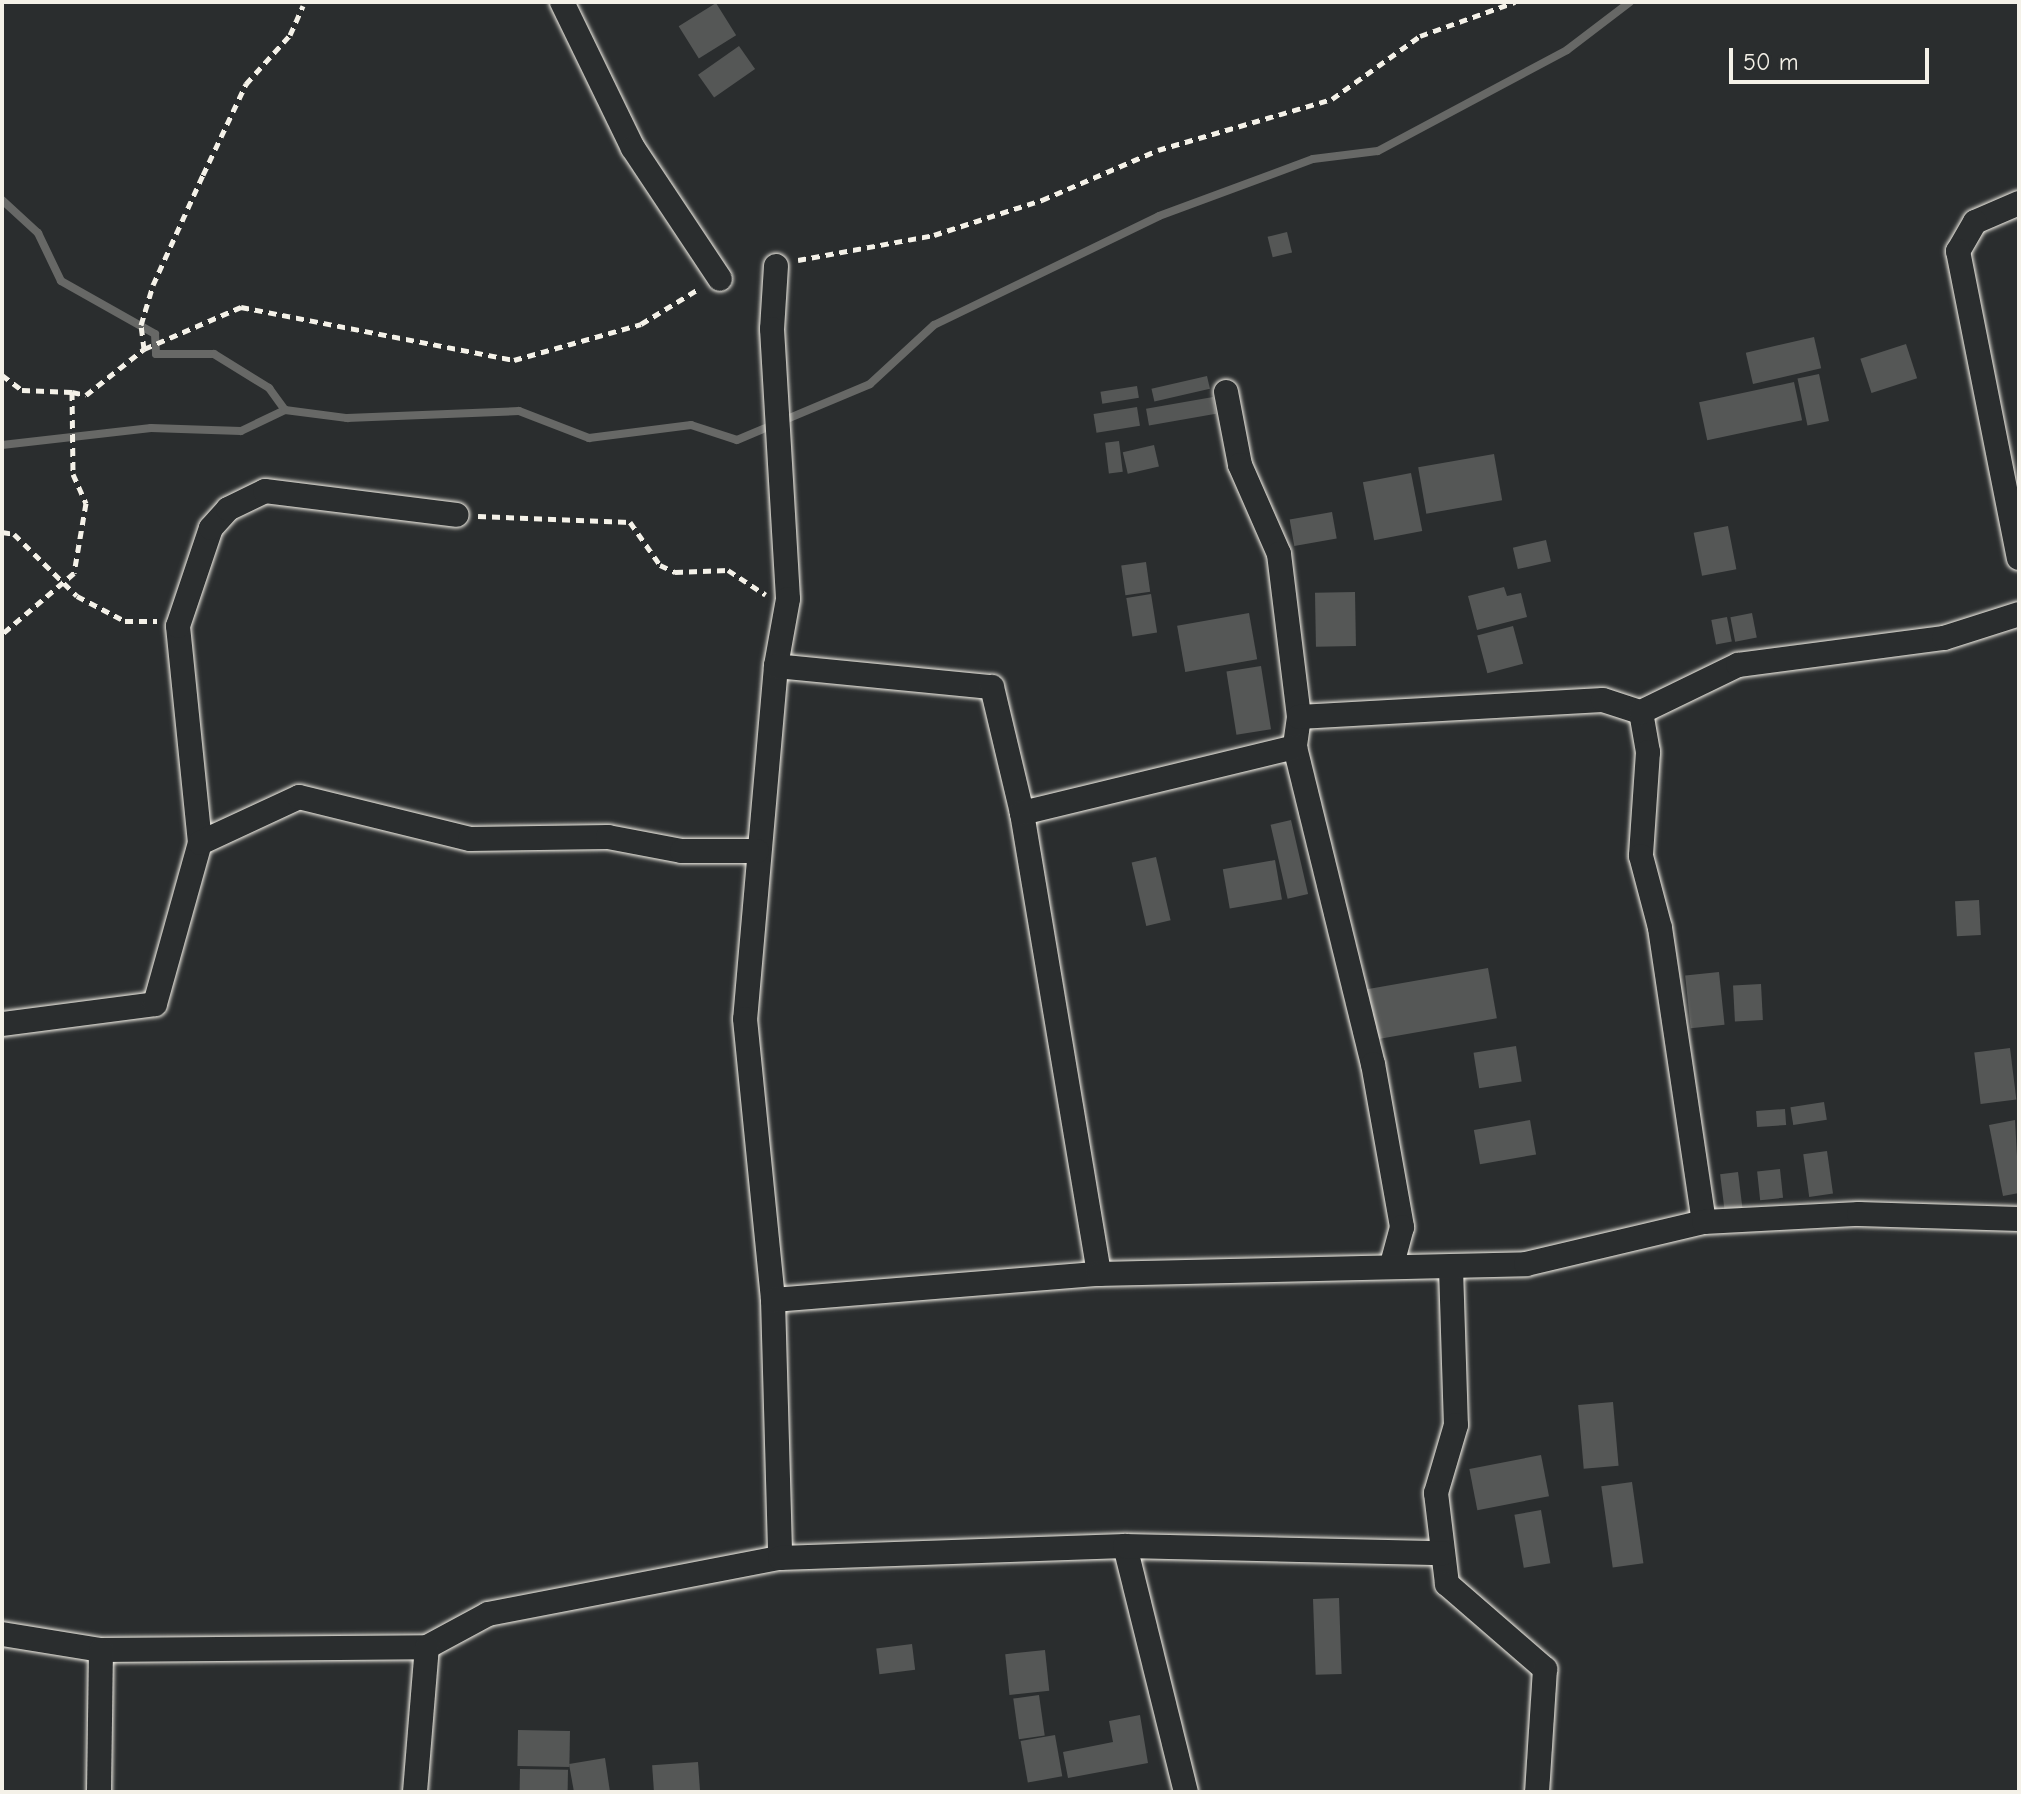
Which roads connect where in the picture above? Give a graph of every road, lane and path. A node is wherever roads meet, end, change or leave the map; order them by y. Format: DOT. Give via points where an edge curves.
graph roads {
  1 [pos="562,2"];
  2 [pos="1515,2"];
  3 [pos="303,6"];
  4 [pos="2019,203"];
  5 [pos="776,266"];
  6 [pos="720,279"];
  7 [pos="144,349"];
  8 [pos="2,375"];
  9 [pos="72,392"];
  10 [pos="1226,392"];
  11 [pos="457,515"];
  12 [pos="2,532"];
  13 [pos="2019,558"];
  14 [pos="63,582"];
  15 [pos="788,599"];
  16 [pos="2019,614"];
  17 [pos="178,626"];
  18 [pos="2,634"];
  19 [pos="776,666"];
  20 [pos="1641,712"];
  21 [pos="1299,717"];
  22 [pos="1295,747"];
  23 [pos="1022,813"];
  24 [pos="200,843"];
  25 [pos="757,851"];
  26 [pos="2,1024"];
  27 [pos="2019,1219"];
  28 [pos="1704,1222"];
  29 [pos="1392,1264"];
  30 [pos="1451,1268"];
  31 [pos="1099,1274"];
  32 [pos="773,1300"];
  33 [pos="1125,1546"];
  34 [pos="1443,1553"];
  35 [pos="780,1558"];
  36 [pos="2,1634"];
  37 [pos="427,1647"];
  38 [pos="101,1650"];
  39 [pos="99,1792"];
  40 [pos="415,1792"];
  41 [pos="1186,1792"];
  42 [pos="1537,1792"];
  1 -- 6 [label="street" via="633,148"];
  2 -- 5 [label="path" via="1420,36 1332,99 1158,150 1042,200 934,235"];
  3 -- 7 [label="path" via="290,35 246,84 203,175 153,285 141,325"];
  4 -- 13 [label="street" via="1975,222 1958,251"];
  5 -- 15 [label="street" via="772,329"];
  6 -- 7 [label="path" via="641,324 514,360 241,307"];
  7 -- 9 [label="path" via="86,395"];
  8 -- 9 [label="path" via="22,390"];
  9 -- 14 [label="path" via="73,474 86,503 74,573"];
  10 -- 21 [label="street" via="1240,465 1279,554"];
  11 -- 15 [label="path" via="630,522 668,569 728,570 759,594"];
  11 -- 17 [label="street" via="265,491 228,509 211,528"];
  12 -- 14 [label="path" via="14,534"];
  14 -- 17 [label="path" via="125,621"];
  14 -- 18 [label="path"];
  15 -- 19 [label="street"];
  16 -- 20 [label="street" via="1944,638 1800,651 1738,665"];
  17 -- 24 [label="street"];
  19 -- 23 [label="street" via="992,687"];
  19 -- 25 [label="street"];
  20 -- 21 [label="street" via="1603,700"];
  20 -- 28 [label="street" via="1648,752 1641,856 1660,928"];
  21 -- 22 [label="street"];
  22 -- 23 [label="street"];
  22 -- 29 [label="street" via="1373,1064 1402,1227"];
  23 -- 31 [label="street"];
  24 -- 25 [label="street" via="299,797 470,839 608,837 682,851"];
  24 -- 26 [label="street" via="155,1004"];
  25 -- 32 [label="street" via="745,1019"];
  27 -- 28 [label="street" via="1859,1214"];
  28 -- 30 [label="street" via="1526,1264"];
  29 -- 30 [label="street"];
  29 -- 31 [label="street"];
  30 -- 34 [label="street" via="1456,1425 1436,1493"];
  31 -- 32 [label="street"];
  32 -- 35 [label="street"];
  33 -- 34 [label="street"];
  33 -- 35 [label="street"];
  33 -- 41 [label="street"];
  34 -- 42 [label="street" via="1447,1584 1545,1669"];
  35 -- 37 [label="street" via="488,1614"];
  36 -- 38 [label="street"];
  37 -- 38 [label="street"];
  37 -- 40 [label="street"];
  38 -- 39 [label="street"];
}
